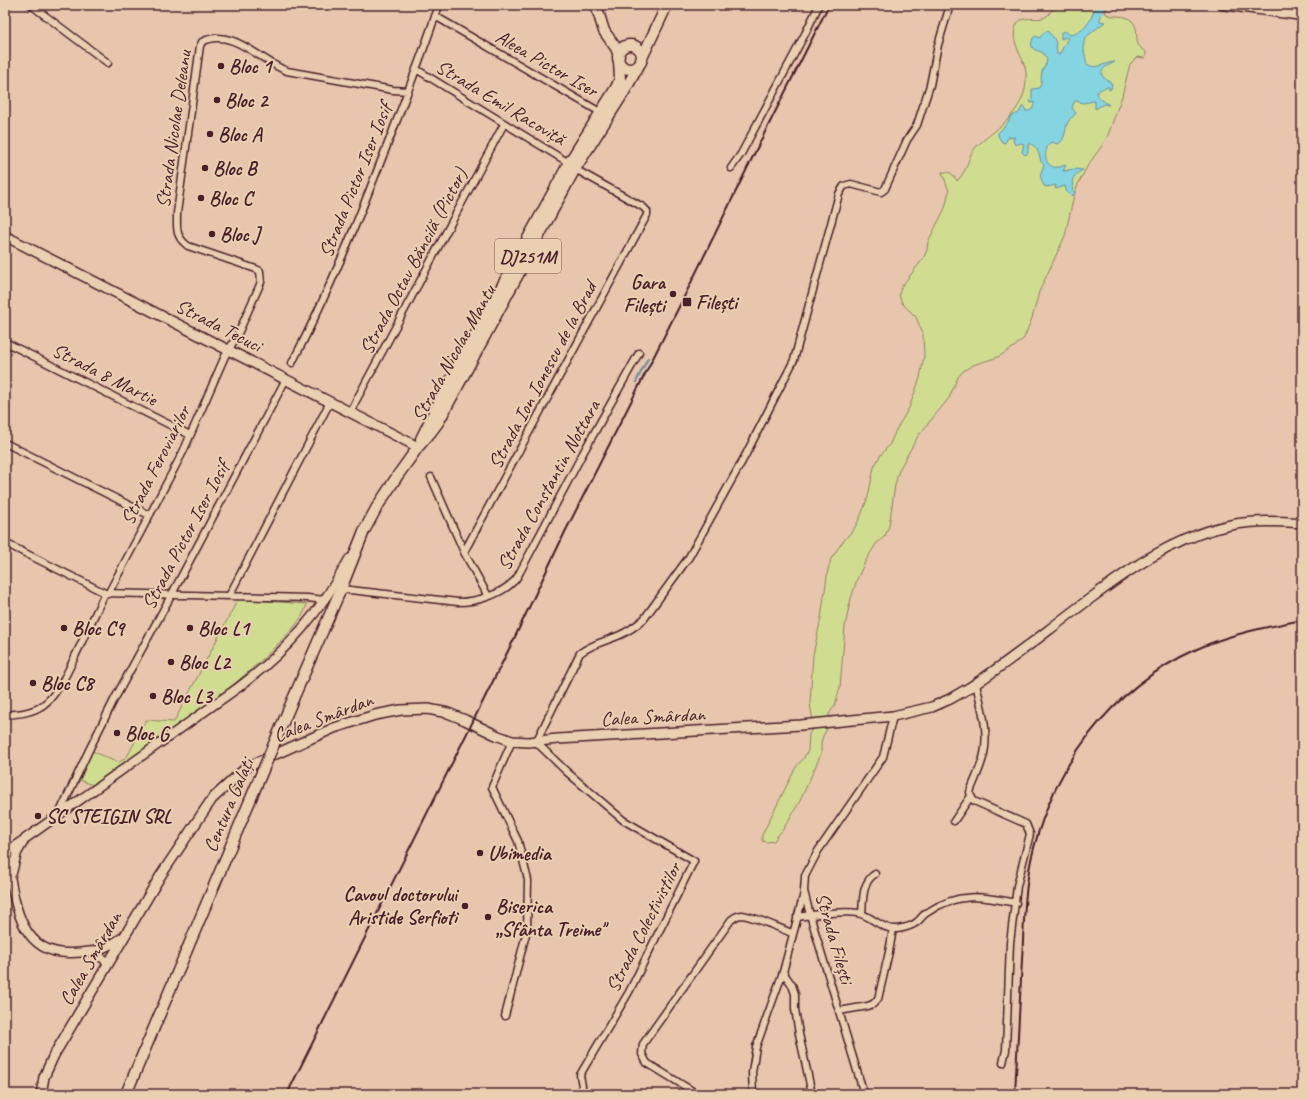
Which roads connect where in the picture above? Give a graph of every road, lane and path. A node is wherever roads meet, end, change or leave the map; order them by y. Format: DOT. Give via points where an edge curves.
graph roads {
  1 [pos="31,5"];
  2 [pos="439,5"];
  3 [pos="596,5"];
  4 [pos="667,5"];
  5 [pos="819,5"];
  6 [pos="950,5"];
  7 [pos="1222,5"];
  8 [pos="436,16"];
  9 [pos="1302,16"];
  10 [pos="600,20"];
  11 [pos="656,30"];
  12 [pos="630,46"];
  13 [pos="619,59"];
  14 [pos="640,62"];
  15 [pos="108,63"];
  16 [pos="416,69"];
  17 [pos="408,91"];
  18 [pos="600,112"];
  19 [pos="504,124"];
  20 [pos="572,166"];
  21 [pos="731,168"];
  22 [pos="647,213"];
  23 [pos="5,236"];
  24 [pos="5,342"];
  25 [pos="228,350"];
  26 [pos="639,353"];
  27 [pos="292,363"];
  28 [pos="286,379"];
  29 [pos="330,402"];
  30 [pos="350,412"];
  31 [pos="190,435"];
  32 [pos="5,443"];
  33 [pos="418,447"];
  34 [pos="431,477"];
  35 [pos="149,515"];
  36 [pos="1302,523"];
  37 [pos="364,531"];
  38 [pos="5,543"];
  39 [pos="464,552"];
  40 [pos="340,588"];
  41 [pos="107,594"];
  42 [pos="172,594"];
  43 [pos="229,596"];
  44 [pos="488,596"];
  45 [pos="325,600"];
  46 [pos="976,684"];
  47 [pos="5,715"];
  48 [pos="893,716"];
  49 [pos="512,741"];
  50 [pos="536,742"];
  51 [pos="971,796"];
  52 [pos="59,814"];
  53 [pos="954,821"];
  54 [pos="26,838"];
  55 [pos="5,852"];
  56 [pos="875,874"];
  57 [pos="8,875"];
  58 [pos="804,891"];
  59 [pos="1016,903"];
  60 [pos="862,914"];
  61 [pos="810,915"];
  62 [pos="797,917"];
  63 [pos="893,929"];
  64 [pos="792,933"];
  65 [pos="123,937"];
  66 [pos="93,952"];
  67 [pos="108,962"];
  68 [pos="783,972"];
  69 [pos="839,1011"];
  70 [pos="505,1016"];
  71 [pos="1003,1062"];
  72 [pos="41,1094"];
  73 [pos="126,1094"];
  74 [pos="581,1094"];
  75 [pos="696,1094"];
  76 [pos="753,1094"];
  77 [pos="812,1094"];
  78 [pos="864,1094"];
  1 -- 15 [label="street"];
  2 -- 8 [label="street, Strada Pictor Iser Iosif"];
  3 -- 10 [label="highway"];
  4 -- 11 [label="highway, DJ251M"];
  5 -- 21 [label="street" via="745,148"];
  6 -- 50 [label="street" via="917,125 907,140 885,189 881,192 851,184 844,186 839,194 794,360 704,530 671,583 644,619 620,635 588,647 580,653"];
  7 -- 9 [label="street"];
  8 -- 16 [label="street, Strada Pictor Iser Iosif"];
  8 -- 18 [label="street, Aleea Pictor Iser"];
  10 -- 12 [label="highway" via="613,35"];
  10 -- 13 [label="highway" via="616,48"];
  11 -- 12 [label="highway, DJ251M" via="641,43"];
  11 -- 14 [label="highway, DJ251M"];
  12 -- 13 [label="highway, DJ251M" via="621,50"];
  12 -- 14 [label="highway" via="639,49"];
  13 -- 14 [label="highway" via="621,64 628,68"];
  13 -- 18 [label="highway, DJ251M" via="620,79"];
  14 -- 20 [label="highway, DJ251M" via="624,92"];
  16 -- 17 [label="street, Strada Pictor Iser Iosif"];
  16 -- 19 [label="street, Strada Emil Racoviță"];
  17 -- 25 [label="street, Strada Nicolae Deleanu" via="287,71 276,67 235,41 215,38 202,42 177,214 177,234 188,246 260,271 260,286"];
  17 -- 27 [label="street, Strada Pictor Iser Iosif" via="345,254"];
  18 -- 20 [label="highway, DJ251M"];
  19 -- 20 [label="street, Strada Emil Racoviță"];
  19 -- 30 [label="street, Strada Octav Băncilă (Pictor)"];
  20 -- 22 [label="street, Strada Emil Racoviță" via="643,207"];
  20 -- 33 [label="highway, DJ251M" via="440,400"];
  22 -- 39 [label="street, Strada Ion Ionescu de la Brad"];
  23 -- 25 [label="main road, Strada Tecuci"];
  24 -- 31 [label="street, Strada 8 Martie"];
  25 -- 28 [label="main road, Strada Tecuci"];
  25 -- 31 [label="street, Strada Feroviarilor"];
  26 -- 44 [label="street, Strada Constantin Nottara" via="514,582"];
  28 -- 29 [label="main road, Strada Tecuci"];
  28 -- 42 [label="street, Strada Pictor Iser Iosif"];
  29 -- 30 [label="main road, Strada Tecuci"];
  29 -- 43 [label="street"];
  30 -- 33 [label="main road, Strada Tecuci"];
  31 -- 35 [label="street, Strada Feroviarilor"];
  32 -- 35 [label="street"];
  33 -- 37 [label="highway, Strada Nicolae Mantu / DJ251M" via="385,494"];
  34 -- 39 [label="street"];
  35 -- 41 [label="street, Strada Feroviarilor"];
  36 -- 46 [label="main road, Calea Smârdan" via="1278,521 1236,524 1202,533 1169,546 1124,574"];
  37 -- 40 [label="highway, Centura Galați"];
  37 -- 45 [label="street, DJ251M"];
  38 -- 41 [label="street"];
  39 -- 44 [label="street"];
  40 -- 44 [label="street, Strada Constantin Nottara" via="458,602"];
  40 -- 73 [label="highway, Centura Galați, bridge"];
  41 -- 42 [label="street"];
  41 -- 47 [label="street, Strada Feroviarilor" via="51,698 42,706 25,713"];
  42 -- 43 [label="street"];
  42 -- 52 [label="street, Strada Pictor Iser Iosif" via="93,741"];
  43 -- 45 [label="street"];
  45 -- 52 [label="street, DJ251M" via="295,638 274,659"];
  46 -- 48 [label="main road, Calea Smârdan" via="932,706"];
  46 -- 51 [label="street" via="984,715 986,740 984,755 970,792"];
  48 -- 50 [label="main road, Calea Smârdan" via="800,725"];
  48 -- 58 [label="street, Strada Filești" via="883,757 818,851 806,876"];
  49 -- 50 [label="main road, Calea Smârdan"];
  49 -- 65 [label="main road, Calea Smârdan" via="448,713 428,709 401,710 334,728 247,767 212,799 160,875"];
  49 -- 70 [label="street" via="492,786 518,841 528,880 527,930"];
  50 -- 74 [label="street, Strada Colectivistilor" via="623,820 694,861 629,992 580,1075"];
  51 -- 53 [label="street"];
  51 -- 59 [label="street" via="974,800 1021,821 1028,827 1030,834 1017,886"];
  52 -- 54 [label="street, DJ251M"];
  54 -- 55 [label="street, DJ251M"];
  54 -- 57 [label="street"];
  55 -- 57 [label="street"];
  56 -- 60 [label="street" via="867,882 864,890"];
  57 -- 66 [label="street" via="18,914 35,942 44,948 65,954"];
  58 -- 61 [label="street, Strada Filești"];
  58 -- 62 [label="street"];
  59 -- 63 [label="street" via="970,896 935,907 908,927"];
  59 -- 71 [label="street" via="1010,943 1006,1050"];
  60 -- 61 [label="street" via="850,912"];
  60 -- 63 [label="street"];
  61 -- 62 [label="street"];
  61 -- 69 [label="street, Strada Filești"];
  62 -- 64 [label="street"];
  63 -- 69 [label="street" via="878,999 868,1006"];
  64 -- 68 [label="street"];
  64 -- 75 [label="street" via="745,915 736,916 643,1044 642,1054 647,1063"];
  65 -- 66 [label="street"];
  65 -- 67 [label="main road, Calea Smârdan"];
  66 -- 67 [label="street"];
  67 -- 72 [label="main road, Calea Smârdan" via="54,1055 44,1077"];
  68 -- 76 [label="street" via="756,1047 752,1072"];
  68 -- 77 [label="street" via="795,994 799,1034"];
  69 -- 78 [label="street, Strada Filești"];
}
